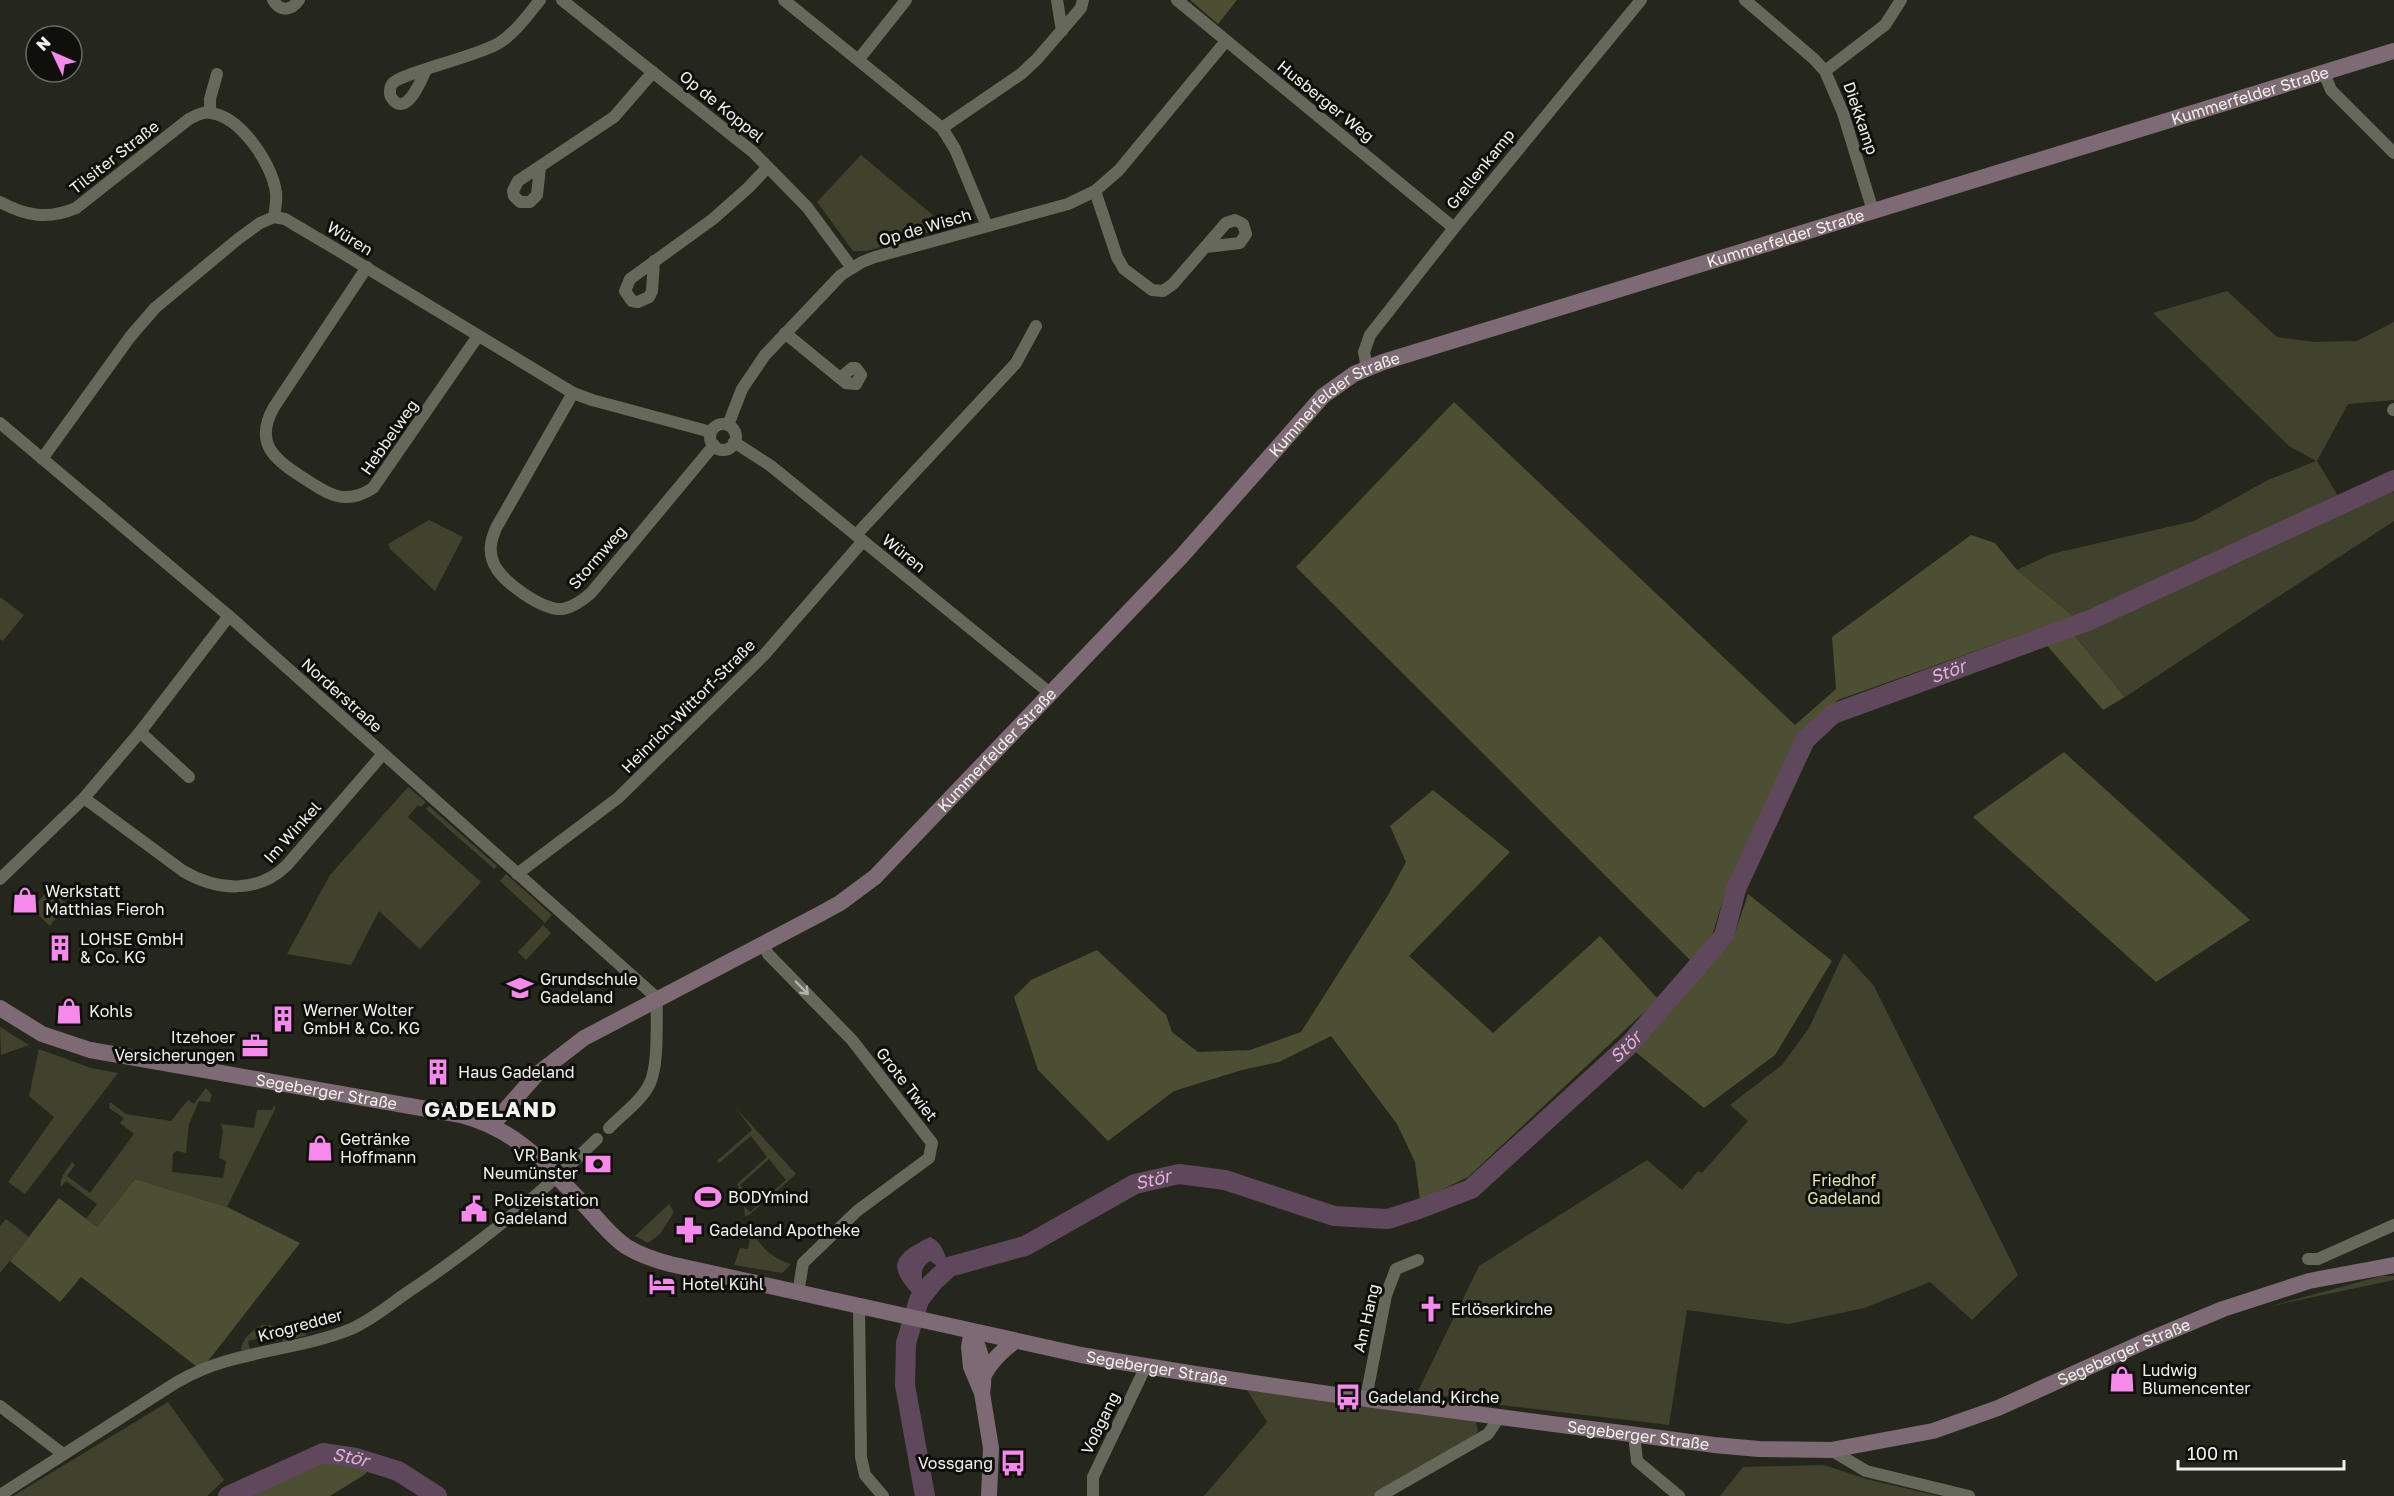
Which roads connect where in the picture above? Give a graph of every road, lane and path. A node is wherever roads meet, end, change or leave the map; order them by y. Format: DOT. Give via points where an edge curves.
graph roads {
  1 [pos="273,0"];
  2 [pos="298,0"];
  3 [pos="540,0"];
  4 [pos="562,0"];
  5 [pos="784,0"];
  6 [pos="906,0"];
  7 [pos="1057,0"];
  8 [pos="1083,0"];
  9 [pos="1177,0"];
  10 [pos="1641,0"];
  11 [pos="1745,0"];
  12 [pos="1901,0"];
  13 [pos="1062,30"];
  14 [pos="1226,41"];
  15 [pos="2394,51"];
  16 [pos="859,59"];
  17 [pos="426,70"];
  18 [pos="1825,71"];
  19 [pos="653,72"];
  20 [pos="2324,73"];
  21 [pos="217,74"];
  22 [pos="210,112"];
  23 [pos="942,128"];
  24 [pos="2394,153"];
  25 [pos="540,167"];
  26 [pos="768,167"];
  27 [pos="1095,191"];
  28 [pos="0,202"];
  29 [pos="1874,211"];
  30 [pos="274,217"];
  31 [pos="987,226"];
  32 [pos="1454,228"];
  33 [pos="1206,247"];
  34 [pos="654,261"];
  35 [pos="367,267"];
  36 [pos="852,268"];
  37 [pos="1036,326"];
  38 [pos="785,333"];
  39 [pos="478,336"];
  40 [pos="1368,368"];
  41 [pos="840,378"];
  42 [pos="573,393"];
  43 [pos="0,423"];
  44 [pos="728,425"];
  45 [pos="712,439"];
  46 [pos="735,442"];
  47 [pos="42,459"];
  48 [pos="860,538"];
  49 [pos="229,616"];
  50 [pos="1051,694"];
  51 [pos="140,732"];
  52 [pos="383,754"];
  53 [pos="189,777"];
  54 [pos="84,798"];
  55 [pos="517,874"];
  56 [pos="0,879"];
  57 [pos="764,945"];
  58 [pos="657,998"];
  59 [pos="0,1008"];
  60 [pos="492,1125"];
  61 [pos="609,1128"];
  62 [pos="597,1139"];
  63 [pos="557,1177"];
  64 [pos="2394,1225"];
  65 [pos="2308,1259"];
  66 [pos="1418,1260"];
  67 [pos="2394,1265"];
  68 [pos="798,1293"];
  69 [pos="859,1306"];
  70 [pos="972,1331"];
  71 [pos="1015,1341"];
  72 [pos="1146,1366"];
  73 [pos="985,1373"];
  74 [pos="982,1393"];
  75 [pos="1366,1398"];
  76 [pos="0,1406"];
  77 [pos="1500,1416"];
  78 [pos="1634,1434"];
  79 [pos="1831,1450"];
  80 [pos="63,1454"];
  81 [pos="1400,1491"];
  82 [pos="0,1495"];
  83 [pos="884,1496"];
  84 [pos="989,1496"];
  85 [pos="1093,1496"];
  86 [pos="1380,1496"];
  87 [pos="1679,1496"];
  88 [pos="1969,1496"];
  1 -- 2 [label="street" via="286,9"];
  3 -- 17 [label="street" via="500,43"];
  4 -- 19 [label="street, Op de Koppel"];
  5 -- 16 [label="street"];
  6 -- 16 [label="street"];
  7 -- 13 [label="street"];
  8 -- 13 [label="street" via="1082,8"];
  9 -- 14 [label="street, Husberger Weg"];
  10 -- 32 [label="street, Grellenkamp"];
  11 -- 18 [label="street, Diekkamp"];
  12 -- 18 [label="street" via="1885,25"];
  13 -- 23 [label="street" via="1021,74"];
  14 -- 27 [label="street, Op de Wisch" via="1119,170"];
  14 -- 32 [label="street, Husberger Weg"];
  15 -- 20 [label="main road, Kummerfelder Straße"];
  16 -- 23 [label="street"];
  18 -- 29 [label="street, Diekkamp" via="1843,113"];
  19 -- 25 [label="street, Op de Koppel" via="614,117"];
  19 -- 26 [label="street, Op de Koppel"];
  20 -- 24 [label="street" via="2331,90"];
  20 -- 29 [label="main road, Kummerfelder Straße"];
  21 -- 22 [label="street"];
  22 -- 28 [label="street, Tilsiter Straße" via="189,119 87,201 69,211 39,216"];
  22 -- 30 [label="street" via="234,125 261,154 276,193"];
  23 -- 31 [label="street" via="955,149"];
  26 -- 34 [label="street, Op de Koppel" via="730,204"];
  26 -- 36 [label="street, Op de Koppel" via="807,207"];
  27 -- 31 [label="street, Op de Wisch" via="1068,204"];
  27 -- 33 [label="street" via="1117,257 1124,269 1152,290 1162,291 1173,284"];
  29 -- 40 [label="main road, Kummerfelder Straße"];
  30 -- 35 [label="street, Würen" via="285,219"];
  30 -- 47 [label="street" via="260,222 155,308"];
  31 -- 36 [label="street, Op de Wisch" via="875,257"];
  32 -- 40 [label="street, Grellenkamp" via="1370,335 1364,352"];
  35 -- 39 [label="street, Würen"];
  35 -- 39 [label="street, Hebbelweg" via="267,422 266,438 277,460 327,493 346,498 373,488"];
  36 -- 38 [label="street, Op de Wisch" via="831,284"];
  37 -- 48 [label="street, Heinrich-Wittorf-Straße" via="1016,363"];
  38 -- 41 [label="street"];
  38 -- 44 [label="street, Op de Wisch" via="752,372"];
  39 -- 42 [label="street, Würen"];
  40 -- 50 [label="main road, Kummerfelder Straße" via="1323,396 1181,557"];
  42 -- 45 [label="street, Würen"];
  42 -- 45 [label="street, Stormweg" via="491,542 498,571 546,607 563,609 591,593"];
  43 -- 47 [label="street, Norderstraße"];
  44 -- 45 [label="street" via="717,426"];
  44 -- 46 [label="street" via="735,432"];
  45 -- 46 [label="street" via="726,449"];
  46 -- 48 [label="street, Würen"];
  47 -- 49 [label="street, Norderstraße"];
  48 -- 50 [label="street, Würen"];
  48 -- 55 [label="street, Heinrich-Wittorf-Straße" via="764,655 618,798"];
  49 -- 51 [label="street"];
  49 -- 52 [label="street, Norderstraße"];
  50 -- 57 [label="main road, Kummerfelder Straße" via="875,877 840,903"];
  51 -- 53 [label="street"];
  51 -- 54 [label="street"];
  52 -- 54 [label="street, Im Winkel" via="287,865 270,879 254,885 224,886 190,875"];
  52 -- 55 [label="street, Norderstraße"];
  54 -- 56 [label="street"];
  55 -- 58 [label="street, Norderstraße"];
  57 -- 58 [label="main road, Kummerfelder Straße"];
  57 -- 68 [label="street, Grote Twiet, one-way" via="768,954 852,1040 932,1143 929,1158 857,1211 803,1263"];
  58 -- 60 [label="main road, Kummerfelder Straße" via="568,1049 536,1075"];
  58 -- 61 [label="street" via="651,1082"];
  59 -- 60 [label="main road, Segeberger Straße" via="42,1034 100,1053 461,1115"];
  60 -- 63 [label="main road, Segeberger Straße" via="515,1138"];
  62 -- 63 [label="street, Krogredder"];
  63 -- 68 [label="main road, Segeberger Straße" via="615,1238 644,1256"];
  63 -- 80 [label="street, Krogredder" via="430,1278 353,1328 201,1370"];
  64 -- 65 [label="street" via="2318,1259"];
  66 -- 75 [label="street, Am Hang" via="1396,1269 1386,1295"];
  67 -- 79 [label="main road, Segeberger Straße" via="2309,1281 2232,1306 1998,1408 1933,1431"];
  68 -- 69 [label="main road, Segeberger Straße"];
  69 -- 70 [label="main road, Segeberger Straße"];
  69 -- 83 [label="street" via="861,1457 865,1475"];
  70 -- 71 [label="main road, Segeberger Straße"];
  70 -- 73 [label="main road"];
  70 -- 74 [label="main road" via="971,1367"];
  71 -- 72 [label="main road, Segeberger Straße"];
  71 -- 73 [label="main road"];
  72 -- 75 [label="main road, Segeberger Straße"];
  72 -- 85 [label="street, Voßgang" via="1093,1477"];
  73 -- 74 [label="main road"];
  74 -- 84 [label="main road" via="991,1448"];
  75 -- 77 [label="main road, Segeberger Straße"];
  76 -- 80 [label="street"];
  77 -- 78 [label="main road, Segeberger Straße"];
  77 -- 81 [label="street" via="1488,1434"];
  78 -- 79 [label="main road, Segeberger Straße" via="1759,1449"];
  78 -- 87 [label="street" via="1637,1461"];
  79 -- 88 [label="street" via="1866,1471"];
  80 -- 82 [label="street, Krogredder"];
  81 -- 86 [label="street"];
}
